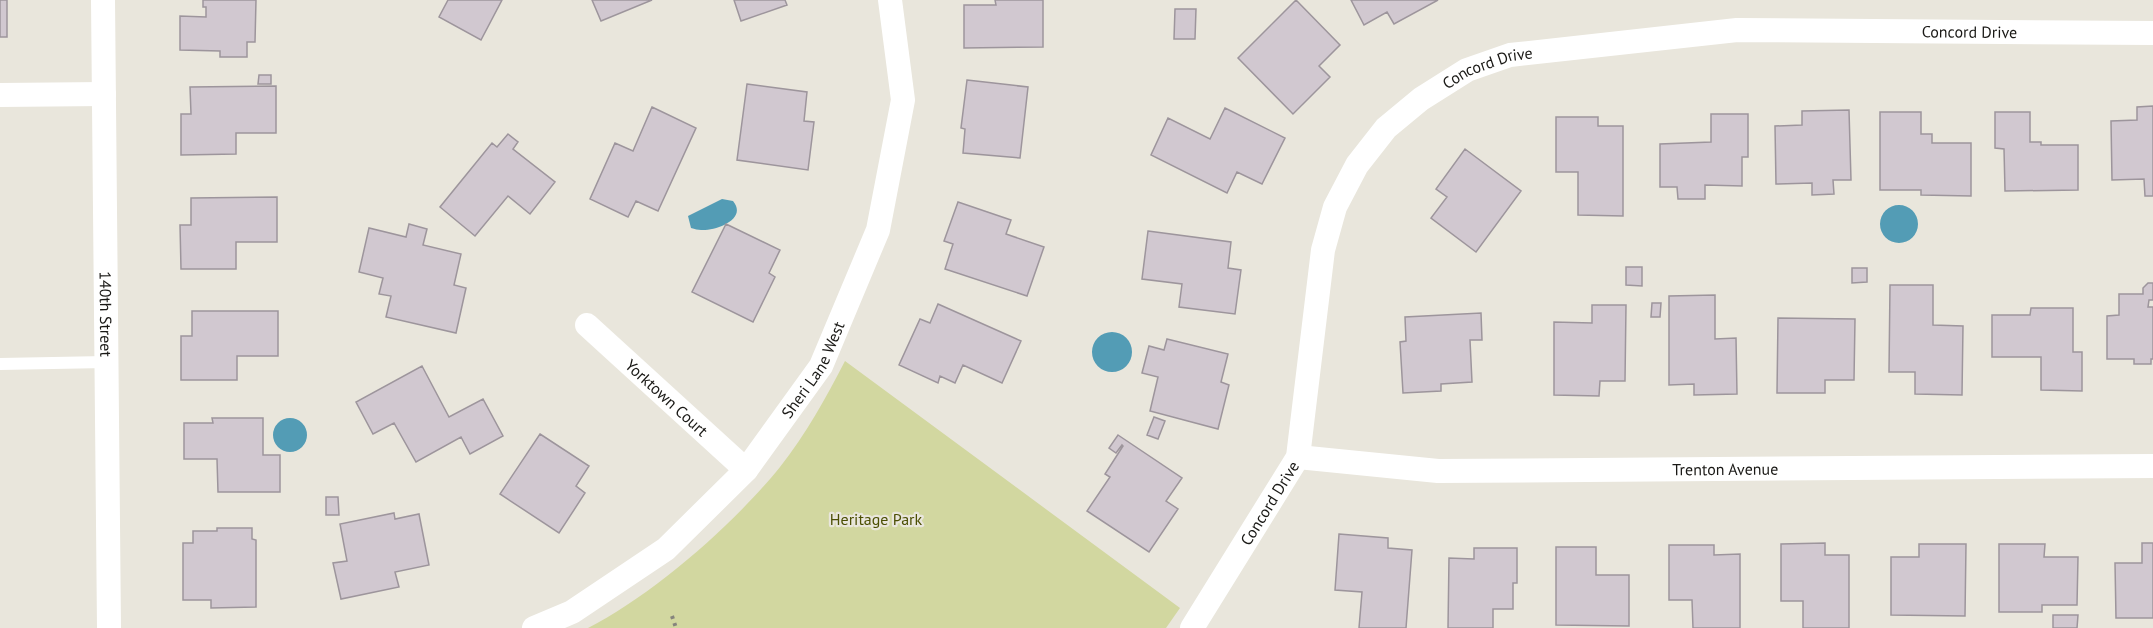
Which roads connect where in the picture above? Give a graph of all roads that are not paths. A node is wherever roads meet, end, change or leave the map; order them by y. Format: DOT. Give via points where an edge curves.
graph roads {
  1 [pos="103,0"];
  2 [pos="890,0"];
  3 [pos="2153,33"];
  4 [pos="0,94"];
  5 [pos="104,94"];
  6 [pos="587,325"];
  7 [pos="106,362"];
  8 [pos="0,364"];
  9 [pos="1298,457"];
  10 [pos="2153,466"];
  11 [pos="746,470"];
  12 [pos="109,628"];
  13 [pos="534,628"];
  14 [pos="1192,628"];
  1 -- 5 [label="street, 140th Street"];
  2 -- 11 [label="street, Sheri Lane West" via="903,100 878,230 821,366"];
  3 -- 9 [label="street, Concord Drive" via="1737,30 1510,54 1467,70 1421,99 1386,128 1357,165 1335,207 1323,250"];
  4 -- 5 [label="street"];
  5 -- 7 [label="street, 140th Street"];
  6 -- 11 [label="street, Yorktown Court"];
  7 -- 8 [label="lane"];
  7 -- 12 [label="street, 140th Street"];
  9 -- 10 [label="street, Trenton Avenue" via="1438,471"];
  9 -- 14 [label="street, Concord Drive"];
  11 -- 13 [label="street, Sheri Lane West" via="666,549 572,612"];
}
